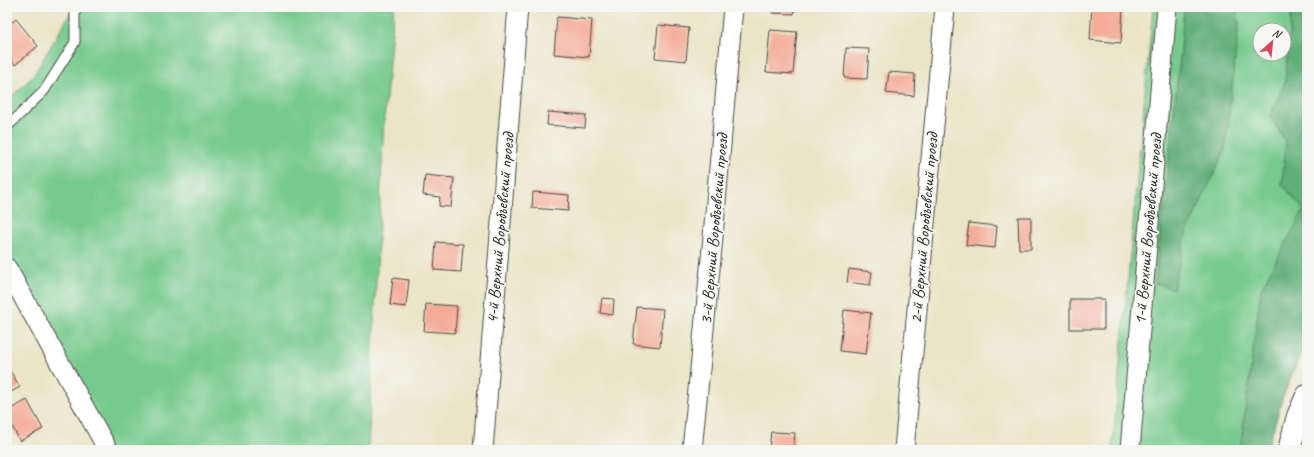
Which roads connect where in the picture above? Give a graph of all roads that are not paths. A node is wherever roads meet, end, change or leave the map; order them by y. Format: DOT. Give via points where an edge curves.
graph roads {
  1 [pos="75,7"];
  2 [pos="518,7"];
  3 [pos="734,7"];
  4 [pos="945,7"];
  5 [pos="1167,7"];
  6 [pos="7,127"];
  7 [pos="7,268"];
  8 [pos="1307,396"];
  9 [pos="108,450"];
  10 [pos="483,450"];
  11 [pos="692,450"];
  12 [pos="904,450"];
  13 [pos="1130,450"];
  14 [pos="1289,450"];
  1 -- 6 [label="lane" via="74,42 44,90"];
  2 -- 10 [label="street, 4-й Верхний Воробъевский проезд"];
  3 -- 11 [label="street, 3-й Верхний Воробъевский проезд"];
  4 -- 12 [label="street, 2-й Верхний Воробъевский проезд"];
  5 -- 13 [label="street, 1-й Верхний Воробъевский проезд"];
  7 -- 9 [label="street"];
  8 -- 14 [label="street" via="1298,416"];
}
